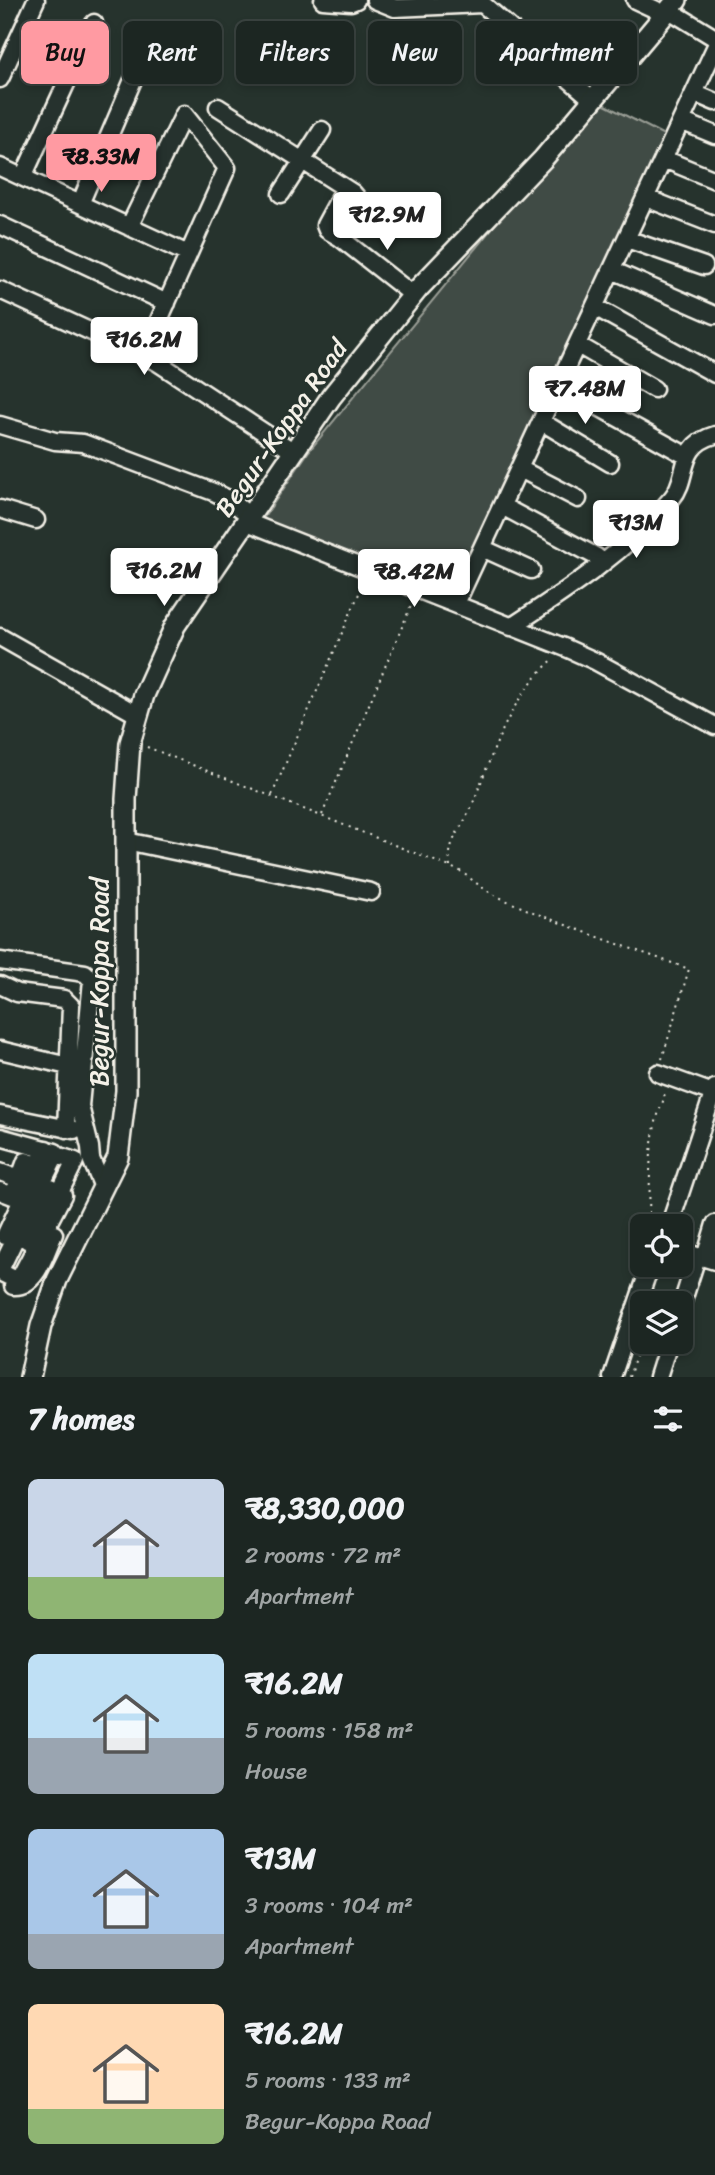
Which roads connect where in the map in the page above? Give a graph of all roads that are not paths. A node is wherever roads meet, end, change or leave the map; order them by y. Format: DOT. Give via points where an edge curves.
graph roads {
  1 [pos="36,0"];
  2 [pos="323,0"];
  3 [pos="356,0"];
  4 [pos="375,0"];
  5 [pos="635,0"];
  6 [pos="480,2"];
  7 [pos="671,8"];
  8 [pos="715,38"];
  9 [pos="6,46"];
  10 [pos="715,48"];
  11 [pos="0,79"];
  12 [pos="66,84"];
  13 [pos="131,84"];
  14 [pos="694,93"];
  15 [pos="593,100"];
  16 [pos="715,102"];
  17 [pos="218,107"];
  18 [pos="681,121"];
  19 [pos="321,130"];
  20 [pos="715,135"];
  21 [pos="664,159"];
  22 [pos="301,160"];
  23 [pos="0,167"];
  24 [pos="23,177"];
  25 [pos="715,180"];
  26 [pos="281,194"];
  27 [pos="646,198"];
  28 [pos="80,204"];
  29 [pos="0,225"];
  30 [pos="715,225"];
  31 [pos="129,227"];
  32 [pos="627,239"];
  33 [pos="188,254"];
  34 [pos="704,266"];
  35 [pos="612,270"];
  36 [pos="0,290"];
  37 [pos="413,295"];
  38 [pos="167,303"];
  39 [pos="595,307"];
  40 [pos="715,314"];
  41 [pos="578,345"];
  42 [pos="157,362"];
  43 [pos="715,374"];
  44 [pos="559,385"];
  45 [pos="654,389"];
  46 [pos="542,422"];
  47 [pos="0,425"];
  48 [pos="715,435"];
  49 [pos="293,452"];
  50 [pos="687,456"];
  51 [pos="610,463"];
  52 [pos="520,469"];
  53 [pos="578,499"];
  54 [pos="502,506"];
  55 [pos="0,509"];
  56 [pos="249,519"];
  57 [pos="36,520"];
  58 [pos="482,548"];
  59 [pos="597,557"];
  60 [pos="531,570"];
  61 [pos="453,603"];
  62 [pos="511,627"];
  63 [pos="0,637"];
  64 [pos="138,715"];
  65 [pos="715,726"];
  66 [pos="126,841"];
  67 [pos="371,892"];
  68 [pos="0,961"];
  69 [pos="0,985"];
  70 [pos="0,1050"];
  71 [pos="68,1066"];
  72 [pos="658,1073"];
  73 [pos="714,1090"];
  74 [pos="0,1115"];
  75 [pos="66,1129"];
  76 [pos="0,1137"];
  77 [pos="87,1147"];
  78 [pos="46,1149"];
  79 [pos="38,1165"];
  80 [pos="0,1172"];
  81 [pos="19,1180"];
  82 [pos="103,1186"];
  83 [pos="0,1191"];
  84 [pos="673,1214"];
  85 [pos="715,1224"];
  86 [pos="27,1228"];
  87 [pos="0,1246"];
  88 [pos="706,1259"];
  89 [pos="2,1275"];
  90 [pos="647,1277"];
  91 [pos="686,1291"];
  92 [pos="665,1354"];
  93 [pos="30,1377"];
  94 [pos="612,1377"];
  95 [pos="658,1377"];
  1 -- 9 [label="street"];
  2 -- 3 [label="street"];
  4 -- 6 [label="street" via="395,8"];
  5 -- 7 [label="street"];
  6 -- 15 [label="street"];
  7 -- 8 [label="street"];
  7 -- 15 [label="main road, Begur-Koppa Road"];
  9 -- 11 [label="street"];
  10 -- 14 [label="street"];
  12 -- 24 [label="street"];
  13 -- 28 [label="street"];
  14 -- 16 [label="street"];
  14 -- 18 [label="street"];
  15 -- 37 [label="main road, Begur-Koppa Road"];
  17 -- 22 [label="street"];
  18 -- 20 [label="street"];
  18 -- 21 [label="street"];
  19 -- 22 [label="street"];
  21 -- 25 [label="street"];
  21 -- 27 [label="street"];
  22 -- 26 [label="street"];
  22 -- 37 [label="street" via="358,199 355,215 339,237"];
  23 -- 24 [label="street"];
  24 -- 28 [label="street"];
  27 -- 30 [label="street"];
  27 -- 32 [label="street"];
  28 -- 31 [label="street"];
  29 -- 38 [label="street"];
  31 -- 33 [label="street"];
  31 -- 33 [label="street" via="184,114 227,168"];
  32 -- 34 [label="street"];
  32 -- 35 [label="street"];
  33 -- 38 [label="street"];
  35 -- 39 [label="street"];
  35 -- 40 [label="street"];
  36 -- 42 [label="street"];
  37 -- 49 [label="main road, Begur-Koppa Road"];
  38 -- 42 [label="street" via="149,349"];
  39 -- 41 [label="street"];
  39 -- 43 [label="street"];
  41 -- 44 [label="street"];
  41 -- 45 [label="street"];
  42 -- 49 [label="street"];
  44 -- 46 [label="street"];
  44 -- 50 [label="street"];
  46 -- 51 [label="street"];
  46 -- 52 [label="street"];
  47 -- 56 [label="street" via="54,441 82,443 216,493"];
  48 -- 50 [label="street" via="704,438"];
  49 -- 56 [label="main road, Begur-Koppa Road"];
  50 -- 62 [label="street" via="675,495 649,524 590,575"];
  52 -- 53 [label="street"];
  52 -- 54 [label="street"];
  54 -- 58 [label="street"];
  54 -- 59 [label="street"];
  55 -- 57 [label="street"];
  56 -- 61 [label="street"];
  56 -- 64 [label="main road, Begur-Koppa Road" via="175,626"];
  58 -- 60 [label="street"];
  58 -- 61 [label="street"];
  61 -- 62 [label="street"];
  62 -- 65 [label="street" via="595,661"];
  63 -- 64 [label="street"];
  64 -- 66 [label="main road, Begur-Koppa Road" via="130,743"];
  66 -- 67 [label="street"];
  66 -- 82 [label="main road, Begur-Koppa Road" via="126,1091 118,1157"];
  68 -- 77 [label="street" via="85,972 92,981 80,1106"];
  69 -- 71 [label="street" via="17,993 64,999 71,1006"];
  70 -- 71 [label="street"];
  71 -- 75 [label="street"];
  72 -- 73 [label="street"];
  73 -- 84 [label="street"];
  74 -- 75 [label="street"];
  75 -- 77 [label="street"];
  76 -- 78 [label="street"];
  77 -- 78 [label="street"];
  77 -- 82 [label="street"];
  77 -- 89 [label="street" via="62,1217 32,1280 18,1287"];
  78 -- 79 [label="street"];
  79 -- 81 [label="street" via="26,1161"];
  79 -- 86 [label="street"];
  80 -- 81 [label="street"];
  81 -- 83 [label="street" via="13,1196"];
  82 -- 93 [label="main road, Begur-Koppa Road" via="57,1280"];
  85 -- 88 [label="street"];
  86 -- 86 [label="street" via="63,1195 61,1190 75,1161 56,1155"];
  86 -- 87 [label="street"];
  86 -- 89 [label="street" via="18,1281"];
  88 -- 91 [label="street" via="696,1260"];
  90 -- 94 [label="street"];
  92 -- 95 [label="street"];
}
